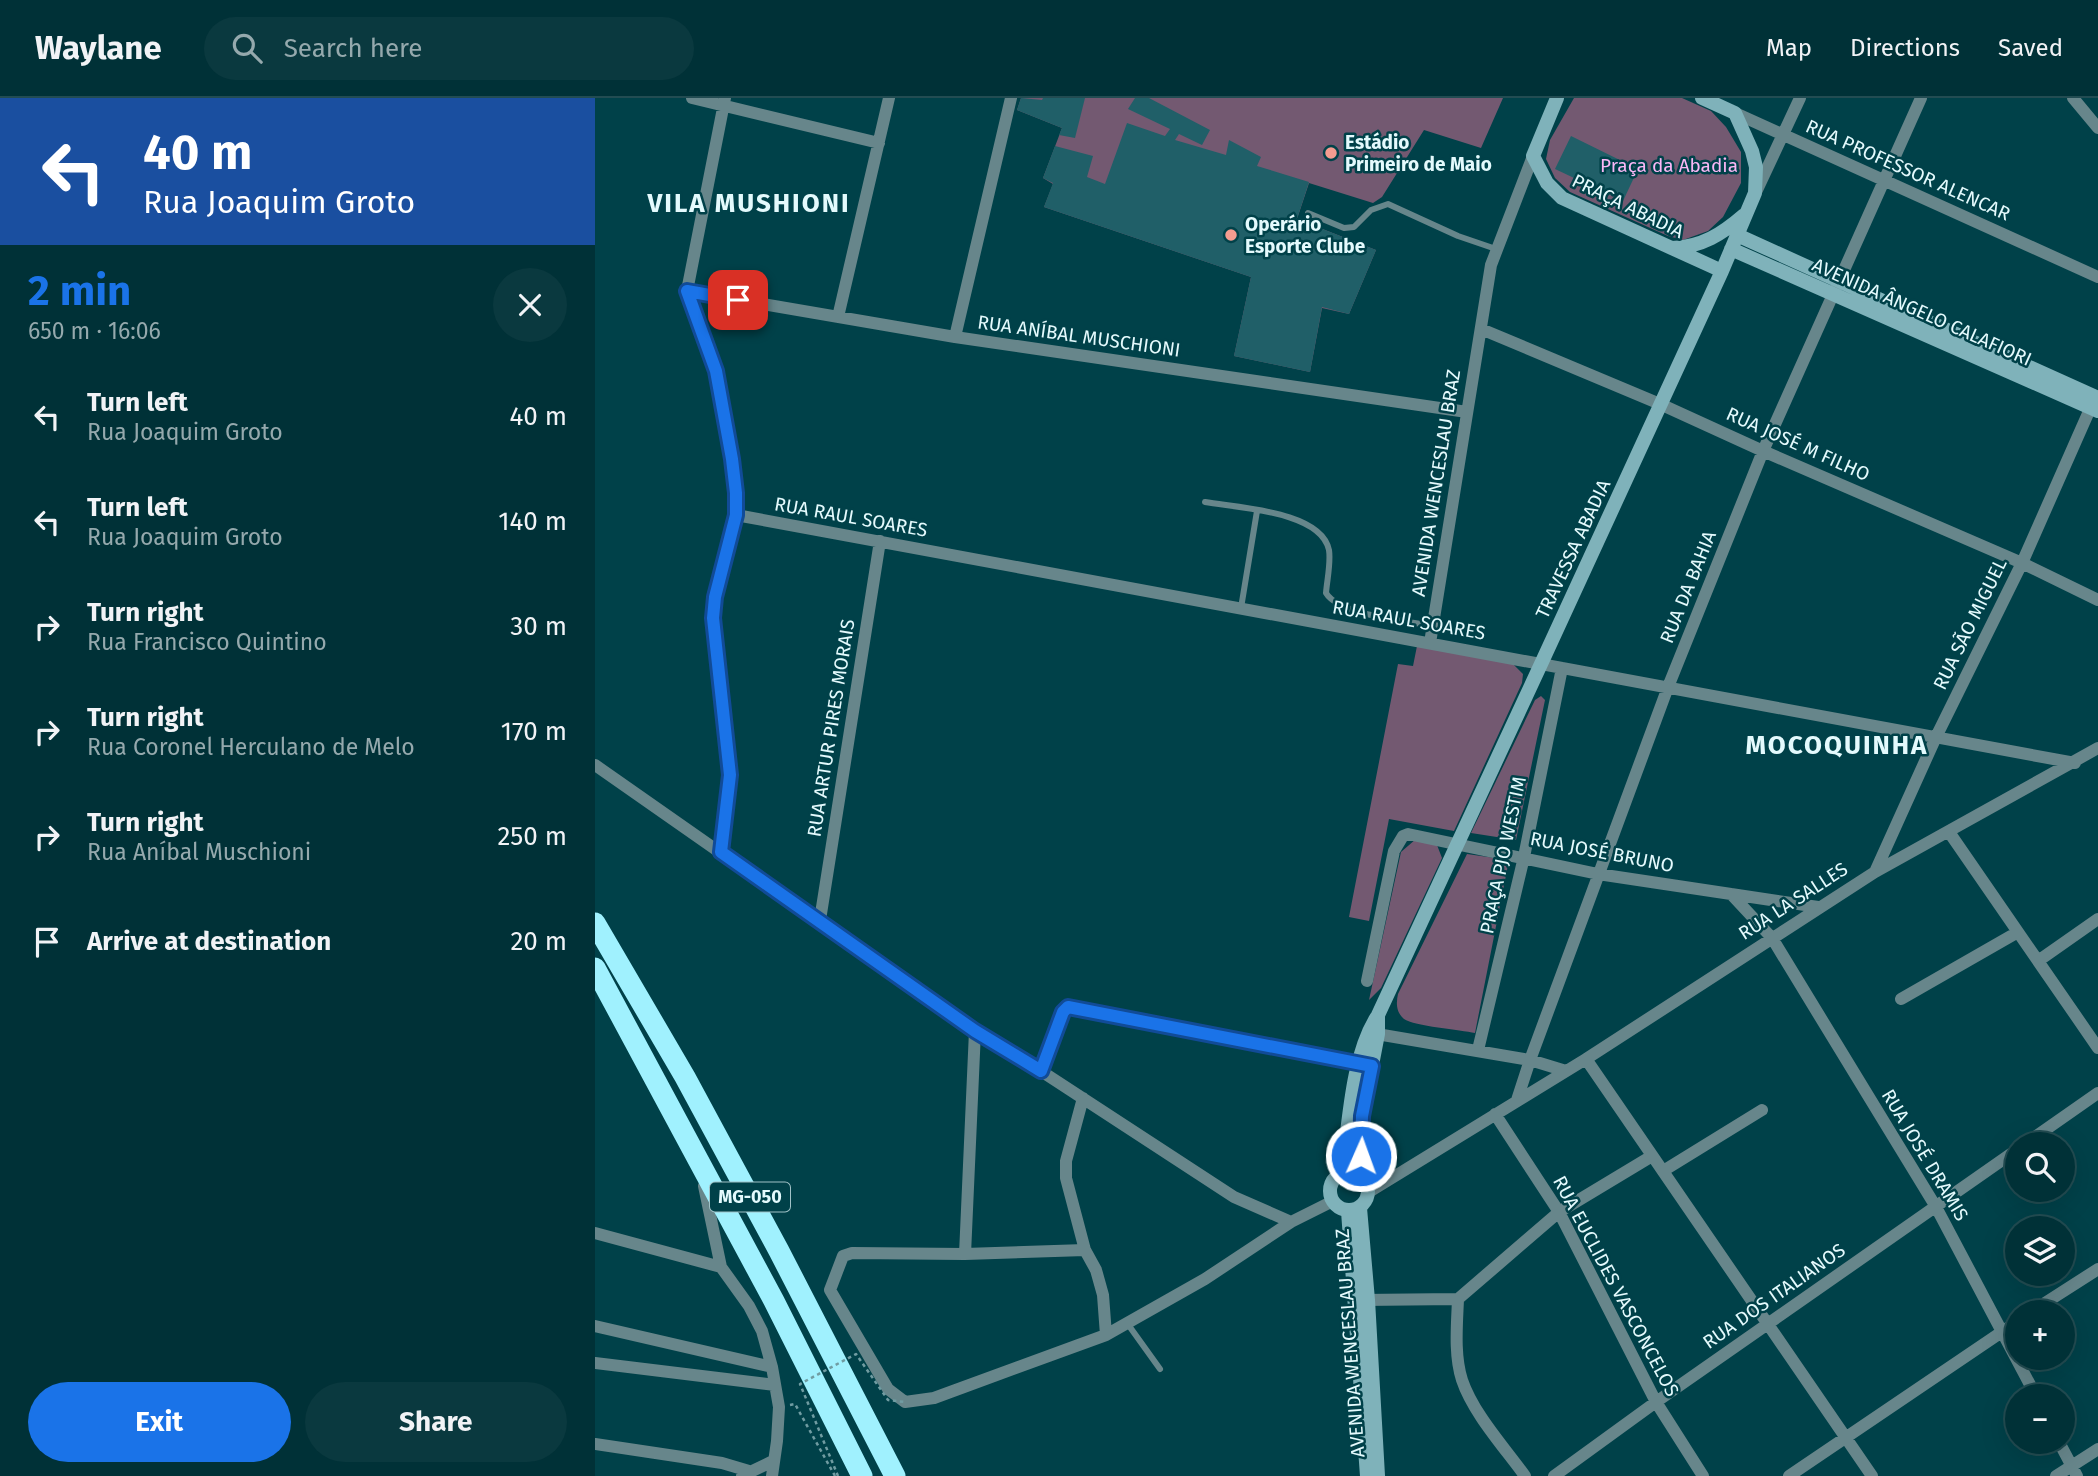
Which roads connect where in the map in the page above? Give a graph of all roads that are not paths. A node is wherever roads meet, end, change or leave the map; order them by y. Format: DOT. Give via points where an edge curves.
graph roads {
  1 [pos="692,98"];
  2 [pos="889,98"];
  3 [pos="1011,98"];
  4 [pos="1702,98"];
  5 [pos="1800,98"];
  6 [pos="1921,98"];
  7 [pos="2073,98"];
  8 [pos="1558,100"];
  9 [pos="724,102"];
  10 [pos="1735,113"];
  11 [pos="2098,128"];
  12 [pos="1783,134"];
  13 [pos="879,143"];
  14 [pos="1533,156"];
  15 [pos="1885,179"];
  16 [pos="1755,193"];
  17 [pos="1308,213"];
  18 [pos="1746,213"];
  19 [pos="1737,235"];
  20 [pos="1671,248"];
  21 [pos="1496,249"];
  22 [pos="1731,249"];
  23 [pos="1722,271"];
  24 [pos="2098,277"];
  25 [pos="1836,288"];
  26 [pos="687,291"];
  27 [pos="838,317"];
  28 [pos="1481,329"];
  29 [pos="955,337"];
  30 [pos="2096,401"];
  31 [pos="1660,404"];
  32 [pos="1467,412"];
  33 [pos="1763,451"];
  34 [pos="1205,502"];
  35 [pos="1257,511"];
  36 [pos="736,515"];
  37 [pos="880,541"];
  38 [pos="2022,563"];
  39 [pos="2098,600"];
  40 [pos="1241,608"];
  41 [pos="1433,625"];
  42 [pos="1430,643"];
  43 [pos="1542,664"];
  44 [pos="1562,668"];
  45 [pos="1668,687"];
  46 [pos="1936,737"];
  47 [pos="2098,748"];
  48 [pos="2075,762"];
  49 [pos="595,765"];
  50 [pos="1949,832"];
  51 [pos="1457,845"];
  52 [pos="721,852"];
  53 [pos="1524,858"];
  54 [pos="1875,872"];
  55 [pos="1598,874"];
  56 [pos="1731,894"];
  57 [pos="1818,907"];
  58 [pos="2098,919"];
  59 [pos="820,920"];
  60 [pos="595,923"];
  61 [pos="2018,932"];
  62 [pos="1772,938"];
  63 [pos="2038,961"];
  64 [pos="595,968"];
  65 [pos="1367,981"];
  66 [pos="1901,999"];
  67 [pos="975,1031"];
  68 [pos="1373,1033"];
  69 [pos="2098,1048"];
  70 [pos="1478,1050"];
  71 [pos="1586,1059"];
  72 [pos="1529,1060"];
  73 [pos="1366,1065"];
  74 [pos="1041,1071"];
  75 [pos="1566,1071"];
  76 [pos="2098,1093"];
  77 [pos="1083,1098"];
  78 [pos="1517,1100"];
  79 [pos="1762,1110"];
  80 [pos="1495,1114"];
  81 [pos="2042,1132"];
  82 [pos="695,1156"];
  83 [pos="1652,1156"];
  84 [pos="2005,1158"];
  85 [pos="1663,1171"];
  86 [pos="1342,1174"];
  87 [pos="1360,1175"];
  88 [pos="1369,1192"];
  89 [pos="1333,1201"];
  90 [pos="1936,1206"];
  91 [pos="1354,1209"];
  92 [pos="1559,1212"];
  93 [pos="1291,1222"];
  94 [pos="595,1233"];
  95 [pos="1085,1250"];
  96 [pos="965,1254"];
  97 [pos="721,1267"];
  98 [pos="2097,1272"];
  99 [pos="1458,1299"];
  100 [pos="1362,1300"];
  101 [pos="2051,1300"];
  102 [pos="1127,1323"];
  103 [pos="595,1325"];
  104 [pos="1767,1325"];
  105 [pos="2005,1329"];
  106 [pos="2002,1331"];
  107 [pos="1106,1335"];
  108 [pos="595,1363"];
  109 [pos="772,1367"];
  110 [pos="1160,1369"];
  111 [pos="2030,1384"];
  112 [pos="775,1385"];
  113 [pos="1656,1402"];
  114 [pos="1845,1436"];
  115 [pos="595,1444"];
  116 [pos="2098,1449"];
  117 [pos="2065,1454"];
  118 [pos="773,1461"];
  119 [pos="2074,1471"];
  120 [pos="745,1473"];
  121 [pos="772,1476"];
  122 [pos="862,1476"];
  123 [pos="895,1476"];
  124 [pos="1367,1476"];
  125 [pos="1378,1476"];
  126 [pos="1525,1476"];
  127 [pos="1554,1476"];
  128 [pos="1703,1476"];
  129 [pos="1789,1476"];
  130 [pos="1872,1476"];
  131 [pos="2056,1476"];
  1 -- 9 [label="street"];
  2 -- 13 [label="street"];
  3 -- 29 [label="street"];
  4 -- 10 [label="street, RUA PROFESSOR ALENCAR"];
  5 -- 12 [label="street, TRAVESSA ABADIA"];
  6 -- 15 [label="street, RUA DA BAHIA"];
  7 -- 11 [label="street"];
  8 -- 14 [label="street"];
  9 -- 13 [label="street"];
  9 -- 26 [label="street"];
  10 -- 12 [label="street, RUA PROFESSOR ALENCAR"];
  10 -- 16 [label="street" via="1756,167"];
  12 -- 15 [label="street, RUA PROFESSOR ALENCAR"];
  12 -- 16 [label="street, TRAVESSA ABADIA"];
  13 -- 27 [label="street"];
  14 -- 20 [label="street, PRAÇA ABADIA" via="1547,183 1562,198"];
  14 -- 21 [label="street, AVENIDA WENCESLAU BRAZ"];
  15 -- 24 [label="street, RUA PROFESSOR ALENCAR"];
  15 -- 25 [label="street, RUA DA BAHIA"];
  16 -- 18 [label="street, TRAVESSA ABADIA"];
  17 -- 21 [label="lane" via="1344,228 1354,227 1371,210 1388,204"];
  18 -- 19 [label="street, TRAVESSA ABADIA"];
  18 -- 20 [label="street" via="1714,238"];
  19 -- 22 [label="street, TRAVESSA ABADIA"];
  19 -- 25 [label="street, AVENIDA ÂNGELO CALAFIORI"];
  20 -- 23 [label="street, PRAÇA ABADIA"];
  21 -- 28 [label="street, AVENIDA WENCESLAU BRAZ"];
  22 -- 23 [label="street, TRAVESSA ABADIA"];
  22 -- 25 [label="street, AVENIDA ÂNGELO CALAFIORI"];
  23 -- 31 [label="street, TRAVESSA ABADIA"];
  25 -- 30 [label="street, AVENIDA ÂNGELO CALAFIORI"];
  25 -- 33 [label="street, RUA DA BAHIA"];
  26 -- 27 [label="street, RUA ANÍBAL MUSCHIONI"];
  26 -- 36 [label="street" via="723,400"];
  27 -- 29 [label="street, RUA ANÍBAL MUSCHIONI"];
  28 -- 31 [label="street, RUA JOSÉ M FILHO"];
  28 -- 32 [label="street, AVENIDA WENCESLAU BRAZ"];
  29 -- 32 [label="street, RUA ANÍBAL MUSCHIONI"];
  30 -- 38 [label="street, RUA SÃO MIGUEL"];
  31 -- 33 [label="street, RUA JOSÉ M FILHO"];
  31 -- 43 [label="street, TRAVESSA ABADIA"];
  32 -- 41 [label="street, AVENIDA WENCESLAU BRAZ"];
  33 -- 38 [label="street, RUA JOSÉ M FILHO"];
  33 -- 45 [label="street, RUA DA BAHIA"];
  34 -- 35 [label="lane"];
  35 -- 40 [label="lane"];
  35 -- 41 [label="lane" via="1304,522 1325,538 1329,552 1326,593 1331,601"];
  36 -- 37 [label="street, RUA RAUL SOARES"];
  36 -- 52 [label="street" via="713,618 730,775"];
  37 -- 40 [label="street, RUA RAUL SOARES"];
  37 -- 59 [label="street, RUA ARTUR PIRES MORAIS"];
  38 -- 39 [label="street, RUA JOSÉ M FILHO"];
  38 -- 46 [label="street, RUA SÃO MIGUEL"];
  40 -- 42 [label="street, RUA RAUL SOARES"];
  41 -- 42 [label="street, AVENIDA WENCESLAU BRAZ"];
  42 -- 43 [label="street, RUA RAUL SOARES"];
  43 -- 44 [label="street, RUA RAUL SOARES"];
  43 -- 51 [label="street, TRAVESSA ABADIA"];
  44 -- 45 [label="street, RUA RAUL SOARES"];
  44 -- 53 [label="street, PRAÇA PJO WESTIM"];
  45 -- 46 [label="street, RUA RAUL SOARES"];
  45 -- 55 [label="street, RUA DA BAHIA"];
  46 -- 48 [label="street, RUA RAUL SOARES"];
  46 -- 54 [label="street, RUA SÃO MIGUEL"];
  47 -- 48 [label="street, RUA LA SALLES"];
  48 -- 50 [label="street, RUA LA SALLES"];
  49 -- 52 [label="street"];
  50 -- 54 [label="street, RUA LA SALLES"];
  50 -- 61 [label="street"];
  51 -- 53 [label="street, RUA JOSÉ BRUNO"];
  51 -- 65 [label="street, RUA JOSÉ BRUNO" via="1408,834 1400,838"];
  51 -- 68 [label="street, TRAVESSA ABADIA"];
  52 -- 59 [label="street"];
  53 -- 55 [label="street, RUA JOSÉ BRUNO"];
  53 -- 70 [label="street, PRAÇA PJO WESTIM"];
  54 -- 57 [label="street, RUA LA SALLES"];
  55 -- 56 [label="street, RUA JOSÉ BRUNO"];
  55 -- 72 [label="street, RUA DA BAHIA"];
  56 -- 57 [label="street, RUA JOSÉ BRUNO"];
  56 -- 62 [label="street"];
  57 -- 62 [label="street, RUA LA SALLES"];
  58 -- 63 [label="street"];
  59 -- 67 [label="street"];
  60 -- 123 [label="highway, MG-050" via="698,1100"];
  61 -- 63 [label="street"];
  61 -- 66 [label="street"];
  62 -- 71 [label="street, RUA LA SALLES"];
  62 -- 90 [label="street, RUA JOSÉ DRAMIS"];
  63 -- 69 [label="street"];
  64 -- 82 [label="highway, MG-050"];
  67 -- 74 [label="street"];
  67 -- 96 [label="street"];
  68 -- 70 [label="street"];
  68 -- 73 [label="street, TRAVESSA ABADIA"];
  70 -- 72 [label="street"];
  71 -- 75 [label="street, RUA LA SALLES"];
  71 -- 83 [label="street"];
  72 -- 75 [label="street"];
  72 -- 78 [label="street, RUA DA BAHIA"];
  73 -- 74 [label="street" via="1068,1007"];
  73 -- 86 [label="street"];
  73 -- 87 [label="street"];
  74 -- 77 [label="street"];
  75 -- 78 [label="street, RUA LA SALLES"];
  76 -- 81 [label="street"];
  77 -- 93 [label="street" via="1234,1197"];
  77 -- 95 [label="street" via="1066,1161 1066,1178"];
  78 -- 80 [label="street, RUA LA SALLES"];
  79 -- 85 [label="street"];
  80 -- 88 [label="street, RUA LA SALLES"];
  80 -- 92 [label="street, RUA EUCLIDES VASCONCELOS"];
  82 -- 97 [label="street"];
  82 -- 122 [label="highway, MG-050"];
  83 -- 85 [label="street"];
  83 -- 92 [label="street"];
  84 -- 90 [label="street, RUA DOS ITALIANOS"];
  85 -- 104 [label="street"];
  86 -- 87 [label="street"];
  86 -- 89 [label="street" via="1330,1189"];
  87 -- 88 [label="street"];
  88 -- 91 [label="street" via="1364,1204"];
  89 -- 91 [label="street" via="1342,1209"];
  89 -- 93 [label="street"];
  90 -- 104 [label="street, RUA DOS ITALIANOS"];
  90 -- 106 [label="street, RUA JOSÉ DRAMIS"];
  91 -- 100 [label="street, AVENIDA WENCESLAU BRAZ"];
  92 -- 99 [label="street"];
  92 -- 113 [label="street, RUA EUCLIDES VASCONCELOS"];
  93 -- 102 [label="street"];
  94 -- 97 [label="street"];
  95 -- 96 [label="street"];
  95 -- 107 [label="street" via="1103,1295"];
  96 -- 107 [label="street" via="843,1256 830,1290 888,1389 905,1402 934,1398"];
  97 -- 109 [label="street" via="762,1331"];
  98 -- 101 [label="street"];
  99 -- 100 [label="street"];
  99 -- 126 [label="street" via="1456,1340 1468,1396"];
  100 -- 124 [label="street, AVENIDA WENCESLAU BRAZ"];
  100 -- 125 [label="street, AVENIDA WENCESLAU BRAZ"];
  102 -- 107 [label="street"];
  102 -- 110 [label="lane"];
  103 -- 109 [label="street"];
  104 -- 113 [label="street, RUA DOS ITALIANOS"];
  104 -- 114 [label="street"];
  105 -- 106 [label="street"];
  106 -- 111 [label="street, RUA JOSÉ DRAMIS"];
  106 -- 114 [label="street"];
  108 -- 112 [label="street"];
  109 -- 112 [label="street"];
  112 -- 118 [label="street" via="779,1407"];
  113 -- 127 [label="street, RUA DOS ITALIANOS"];
  113 -- 128 [label="street, RUA EUCLIDES VASCONCELOS"];
  114 -- 129 [label="street"];
  114 -- 130 [label="street"];
  115 -- 120 [label="street" via="722,1463"];
  116 -- 119 [label="street"];
  117 -- 119 [label="street"];
  118 -- 120 [label="street"];
  118 -- 121 [label="street"];
  119 -- 131 [label="street"];
}
